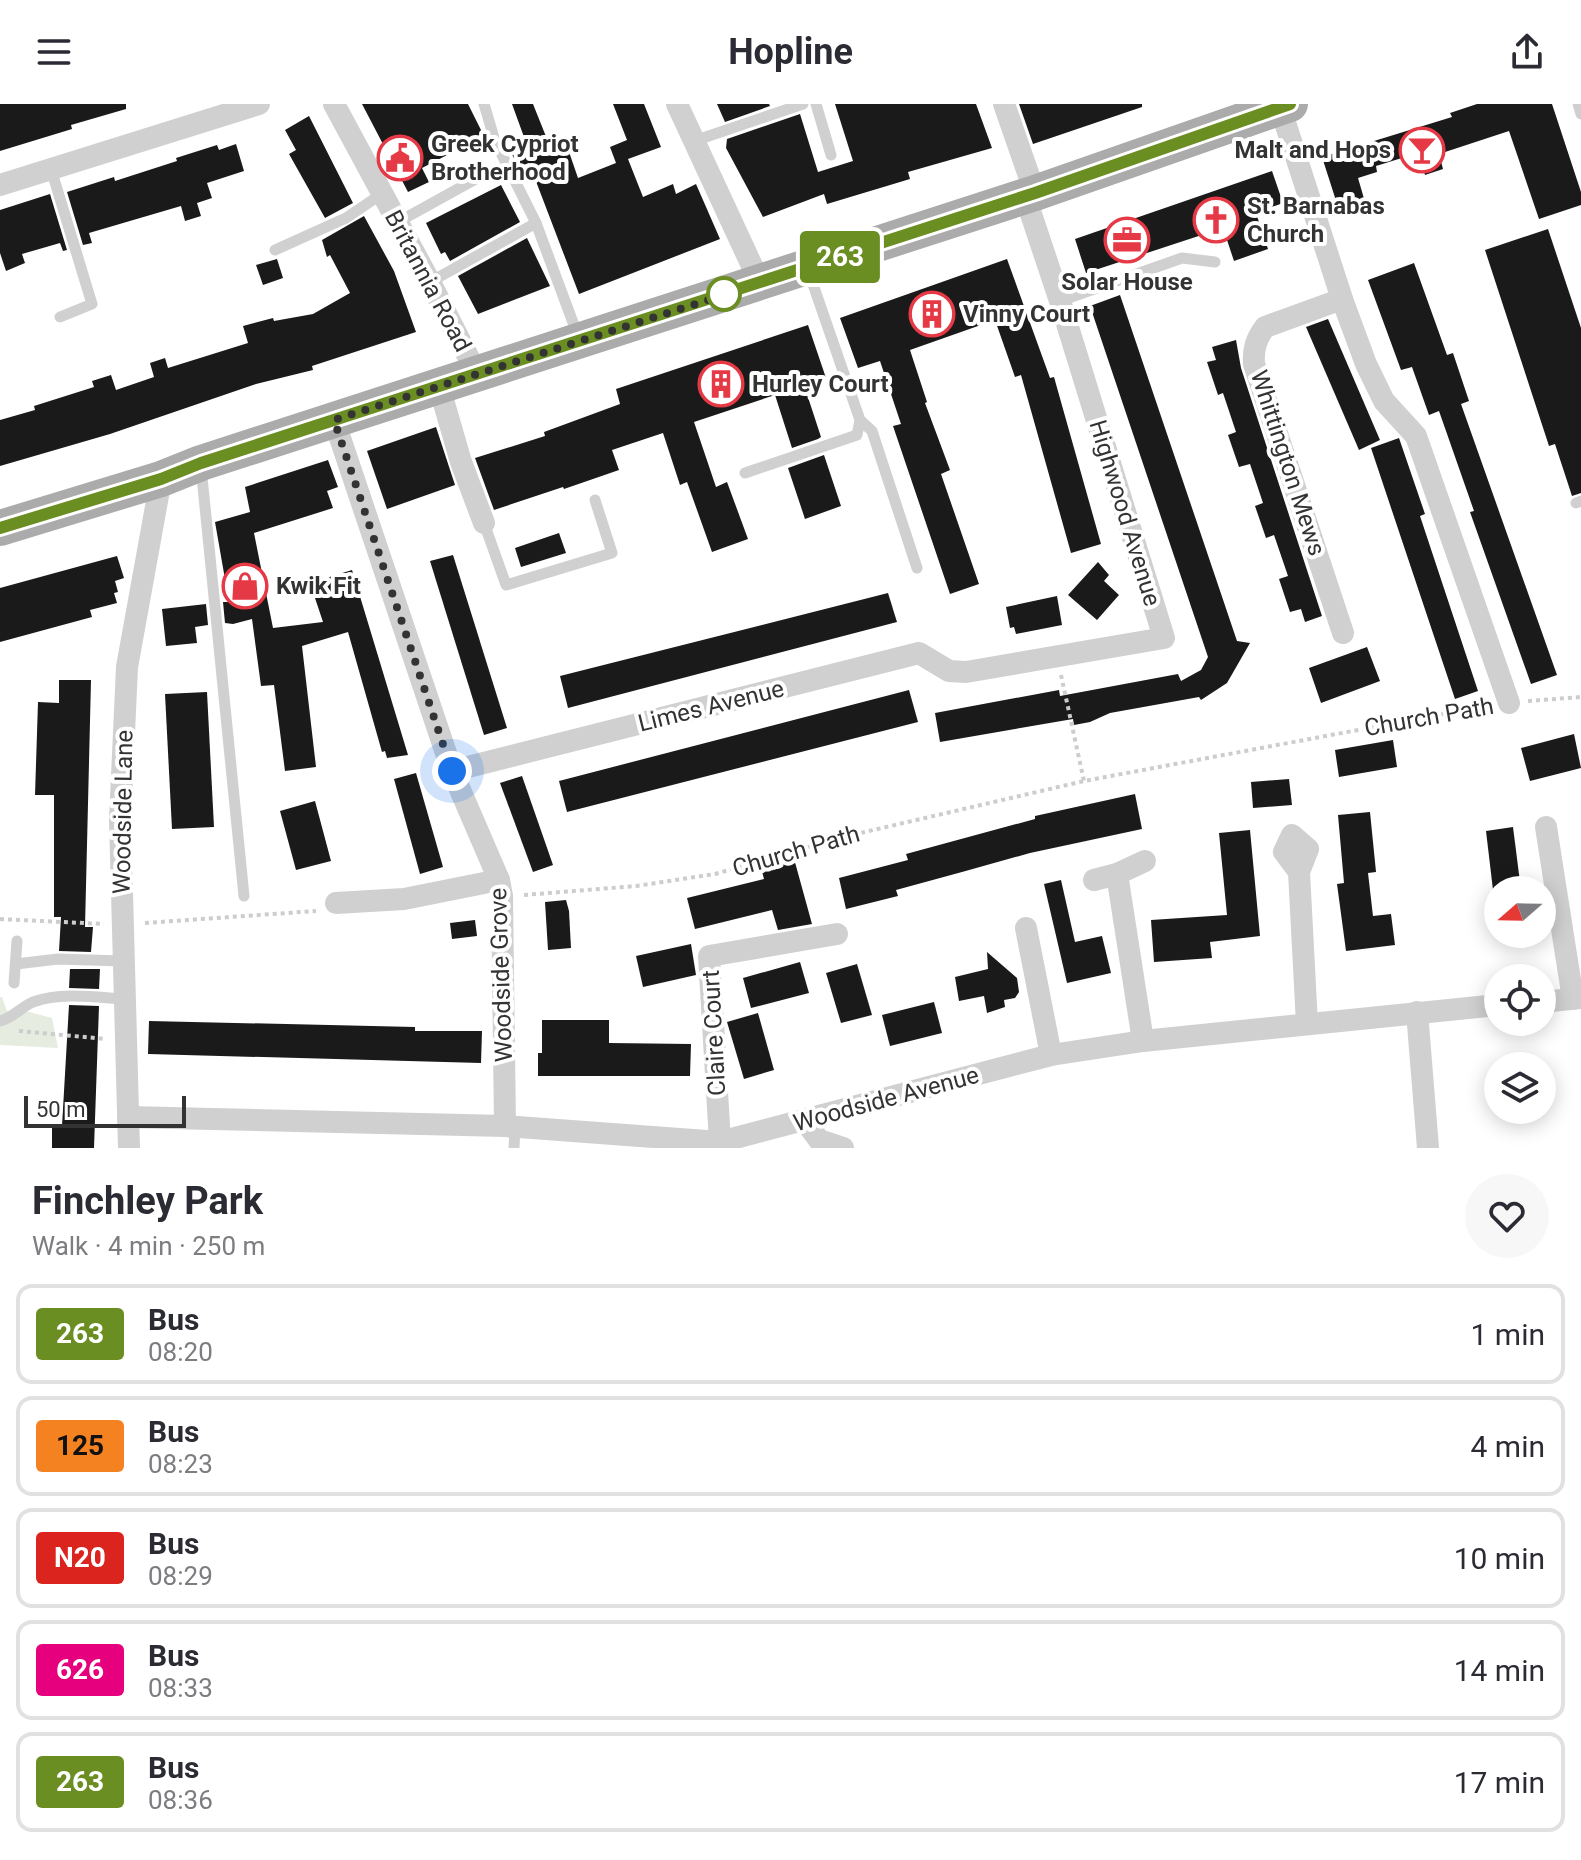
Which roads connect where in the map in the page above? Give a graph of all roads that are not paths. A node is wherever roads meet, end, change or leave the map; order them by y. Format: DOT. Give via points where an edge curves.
graph roads {
  1 [pos="259,104"];
  2 [pos="334,104"];
  3 [pos="484,104"];
  4 [pos="677,104"];
  5 [pos="803,104"];
  6 [pos="816,104"];
  7 [pos="1004,104"];
  8 [pos="1578,104"];
  9 [pos="1285,106"];
  10 [pos="1581,114"];
  11 [pos="694,141"];
  12 [pos="831,155"];
  13 [pos="51,169"];
  14 [pos="492,170"];
  15 [pos="0,185"];
  16 [pos="383,193"];
  17 [pos="1030,194"];
  18 [pos="398,222"];
  19 [pos="536,223"];
  20 [pos="275,250"];
  21 [pos="1215,262"];
  22 [pos="807,267"];
  23 [pos="430,282"];
  24 [pos="760,283"];
  25 [pos="1342,299"];
  26 [pos="1060,301"];
  27 [pos="60,317"];
  28 [pos="580,340"];
  29 [pos="477,374"];
  30 [pos="439,386"];
  31 [pos="334,420"];
  32 [pos="860,420"];
  33 [pos="201,463"];
  34 [pos="745,473"];
  35 [pos="161,479"];
  36 [pos="595,500"];
  37 [pos="484,523"];
  38 [pos="0,528"];
  39 [pos="917,568"];
  40 [pos="1343,633"];
  41 [pos="966,672"];
  42 [pos="1509,703"];
  43 [pos="452,771"];
  44 [pos="1546,827"];
  45 [pos="1145,861"];
  46 [pos="1299,872"];
  47 [pos="1117,874"];
  48 [pos="1094,880"];
  49 [pos="500,888"];
  50 [pos="244,896"];
  51 [pos="327,907"];
  52 [pos="1026,928"];
  53 [pos="837,934"];
  54 [pos="17,941"];
  55 [pos="122,961"];
  56 [pos="16,964"];
  57 [pos="14,983"];
  58 [pos="1577,998"];
  59 [pos="123,999"];
  60 [pos="1556,1000"];
  61 [pos="1484,1006"];
  62 [pos="1417,1012"];
  63 [pos="0,1021"];
  64 [pos="1307,1024"];
  65 [pos="1143,1041"];
  66 [pos="1051,1055"];
  67 [pos="128,1117"];
  68 [pos="805,1121"];
  69 [pos="511,1133"];
  70 [pos="720,1142"];
  71 [pos="129,1148"];
  72 [pos="843,1148"];
  73 [pos="1428,1148"];
  1 -- 13 [label="street"];
  2 -- 16 [label="street, Britannia Road"];
  3 -- 19 [label="lane" via="495,141"];
  4 -- 11 [label="street"];
  5 -- 11 [label="lane"];
  6 -- 12 [label="lane"];
  7 -- 17 [label="street, Highwood Avenue"];
  8 -- 10 [label="lane"];
  9 -- 17 [label="main road"];
  9 -- 25 [label="street"];
  11 -- 24 [label="street"];
  13 -- 15 [label="street"];
  13 -- 27 [label="lane" via="92,304"];
  14 -- 18 [label="lane"];
  16 -- 18 [label="street, Britannia Road"];
  16 -- 20 [label="lane" via="346,218"];
  17 -- 22 [label="main road"];
  17 -- 26 [label="street, Highwood Avenue"];
  18 -- 23 [label="street, Britannia Road"];
  19 -- 23 [label="lane"];
  19 -- 28 [label="lane"];
  21 -- 26 [label="lane" via="1182,258"];
  22 -- 24 [label="main road"];
  22 -- 32 [label="lane"];
  23 -- 29 [label="street, Britannia Road"];
  24 -- 28 [label="main road"];
  25 -- 40 [label="street, Whittington Mews" via="1265,327 1258,336 1254,364"];
  25 -- 42 [label="street" via="1384,401 1416,436"];
  26 -- 41 [label="street, Highwood Avenue" via="1164,638"];
  28 -- 29 [label="main road"];
  29 -- 30 [label="main road"];
  30 -- 31 [label="main road"];
  30 -- 37 [label="street"];
  31 -- 33 [label="main road"];
  31 -- 43 [label="street, Woodside Grove"];
  32 -- 34 [label="lane" via="857,435"];
  32 -- 39 [label="lane" via="872,431"];
  33 -- 35 [label="main road"];
  33 -- 50 [label="lane"];
  35 -- 38 [label="main road"];
  35 -- 55 [label="street, Woodside Lane" via="127,667 120,820"];
  36 -- 37 [label="lane" via="612,553 506,585"];
  41 -- 43 [label="street, Limes Avenue" via="949,671 919,653"];
  43 -- 49 [label="street, Woodside Grove"];
  44 -- 58 [label="street"];
  45 -- 47 [label="street"];
  46 -- 64 [label="street"];
  47 -- 48 [label="street"];
  47 -- 65 [label="street"];
  49 -- 51 [label="street"];
  49 -- 69 [label="street, Woodside Grove"];
  52 -- 66 [label="street"];
  53 -- 70 [label="street, Claire Court" via="709,956"];
  54 -- 56 [label="lane"];
  55 -- 56 [label="lane"];
  55 -- 59 [label="street, Woodside Lane"];
  56 -- 57 [label="lane"];
  58 -- 60 [label="street"];
  59 -- 63 [label="lane" via="67,996 32,1002"];
  59 -- 67 [label="street, Woodside Lane"];
  61 -- 62 [label="street, Woodside Avenue"];
  62 -- 64 [label="street, Woodside Avenue"];
  62 -- 73 [label="street"];
  64 -- 65 [label="street, Woodside Avenue"];
  65 -- 66 [label="street, Woodside Avenue"];
  66 -- 68 [label="street, Woodside Avenue"];
  67 -- 69 [label="street, Woodside Avenue"];
  67 -- 71 [label="street, Woodside Lane"];
  68 -- 70 [label="street, Woodside Avenue"];
  68 -- 72 [label="street" via="819,1140"];
  69 -- 70 [label="street, Woodside Avenue"];
}
